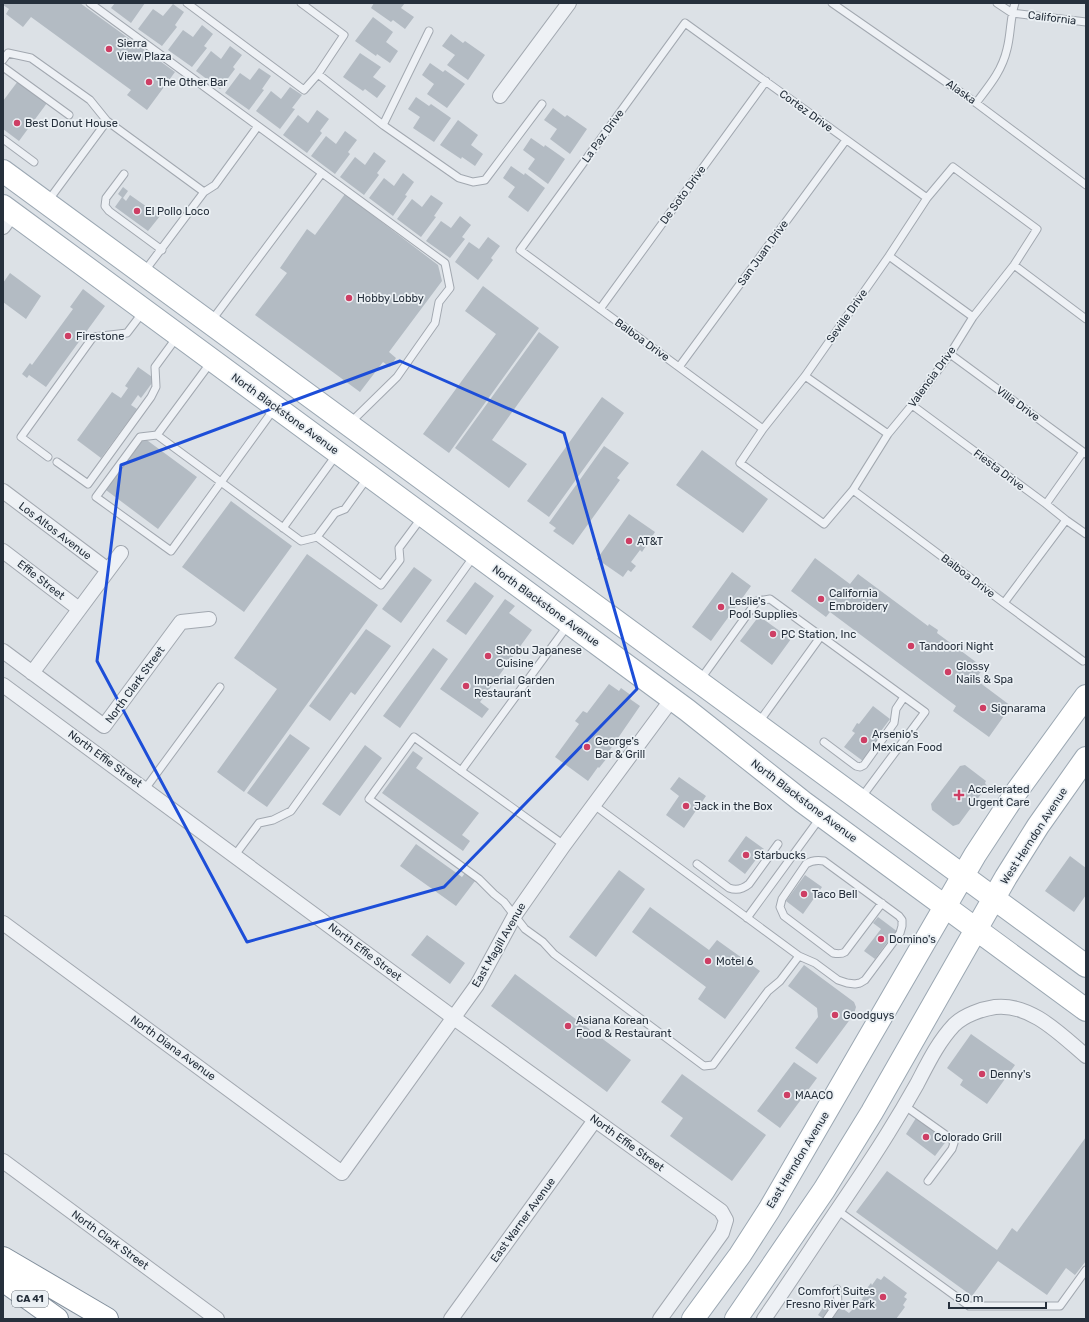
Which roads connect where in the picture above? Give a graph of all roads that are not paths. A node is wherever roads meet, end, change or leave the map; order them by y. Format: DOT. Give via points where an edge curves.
graph roads {
  1 [pos="90,3"];
  2 [pos="187,3"];
  3 [pos="301,3"];
  4 [pos="569,3"];
  5 [pos="832,3"];
  6 [pos="997,3"];
  7 [pos="1014,3"];
  8 [pos="1012,13"];
  9 [pos="1086,22"];
  10 [pos="685,23"];
  11 [pos="429,31"];
  12 [pos="6,51"];
  13 [pos="3,60"];
  14 [pos="3,66"];
  15 [pos="318,74"];
  16 [pos="766,81"];
  17 [pos="500,96"];
  18 [pos="976,103"];
  19 [pos="542,104"];
  20 [pos="69,115"];
  21 [pos="107,121"];
  22 [pos="382,125"];
  23 [pos="258,126"];
  24 [pos="3,139"];
  25 [pos="846,140"];
  26 [pos="34,162"];
  27 [pos="3,171"];
  28 [pos="322,173"];
  29 [pos="124,174"];
  30 [pos="1086,185"];
  31 [pos="3,188"];
  32 [pos="204,192"];
  33 [pos="927,198"];
  34 [pos="47,203"];
  35 [pos="6,215"];
  36 [pos="1037,228"];
  37 [pos="39,232"];
  38 [pos="162,250"];
  39 [pos="520,250"];
  40 [pos="889,256"];
  41 [pos="1014,265"];
  42 [pos="143,274"];
  43 [pos="600,309"];
  44 [pos="144,310"];
  45 [pos="973,317"];
  46 [pos="1086,319"];
  47 [pos="210,323"];
  48 [pos="178,335"];
  49 [pos="950,354"];
  50 [pos="212,360"];
  51 [pos="679,367"];
  52 [pos="805,376"];
  53 [pos="912,405"];
  54 [pos="276,407"];
  55 [pos="348,424"];
  56 [pos="763,429"];
  57 [pos="888,434"];
  58 [pos="157,435"];
  59 [pos="338,452"];
  60 [pos="1084,453"];
  61 [pos="48,456"];
  62 [pos="57,462"];
  63 [pos="369,476"];
  64 [pos="221,482"];
  65 [pos="853,490"];
  66 [pos="3,491"];
  67 [pos="1046,504"];
  68 [pos="423,515"];
  69 [pos="1066,520"];
  70 [pos="824,524"];
  71 [pos="283,528"];
  72 [pos="1086,534"];
  73 [pos="317,537"];
  74 [pos="3,551"];
  75 [pos="121,553"];
  76 [pos="476,554"];
  77 [pos="108,570"];
  78 [pos="1004,603"];
  79 [pos="79,610"];
  80 [pos="209,619"];
  81 [pos="569,623"];
  82 [pos="821,636"];
  83 [pos="3,651"];
  84 [pos="1083,661"];
  85 [pos="32,672"];
  86 [pos="699,682"];
  87 [pos="3,684"];
  88 [pos="220,687"];
  89 [pos="1086,696"];
  90 [pos="904,697"];
  91 [pos="672,699"];
  92 [pos="757,725"];
  93 [pos="824,742"];
  94 [pos="1086,758"];
  95 [pos="461,771"];
  96 [pos="145,789"];
  97 [pos="860,800"];
  98 [pos="594,805"];
  99 [pos="822,816"];
  100 [pos="778,844"];
  101 [pos="564,845"];
  102 [pos="236,855"];
  103 [pos="697,864"];
  104 [pos="954,891"];
  105 [pos="882,903"];
  106 [pos="985,914"];
  107 [pos="515,915"];
  108 [pos="747,918"];
  109 [pos="3,923"];
  110 [pos="799,956"];
  111 [pos="1086,966"];
  112 [pos="1086,1010"];
  113 [pos="454,1018"];
  114 [pos="1086,1056"];
  115 [pos="905,1106"];
  116 [pos="595,1120"];
  117 [pos="3,1161"];
  118 [pos="342,1173"];
  119 [pos="928,1181"];
  120 [pos="837,1210"];
  121 [pos="3,1258"];
  122 [pos="1086,1270"];
  123 [pos="3,1280"];
  124 [pos="837,1289"];
  125 [pos="57,1319"];
  126 [pos="107,1319"];
  127 [pos="217,1319"];
  128 [pos="451,1319"];
  129 [pos="660,1319"];
  130 [pos="694,1319"];
  131 [pos="736,1319"];
  132 [pos="764,1319"];
  133 [pos="827,1319"];
  1 -- 23 [label="lane"];
  2 -- 15 [label="lane" via="304,90"];
  3 -- 15 [label="lane" via="344,36"];
  4 -- 17 [label="street"];
  5 -- 18 [label="lane, Alaska"];
  6 -- 8 [label="lane, California"];
  7 -- 8 [label="lane"];
  8 -- 9 [label="lane, California"];
  8 -- 18 [label="lane" via="1007,50 996,77"];
  10 -- 16 [label="lane, Cortez Drive"];
  10 -- 39 [label="lane, La Paz Drive"];
  11 -- 22 [label="lane"];
  12 -- 13 [label="lane"];
  12 -- 21 [label="lane" via="31,58 90,100"];
  14 -- 20 [label="lane"];
  15 -- 22 [label="lane"];
  16 -- 25 [label="lane, Cortez Drive"];
  16 -- 43 [label="lane, De Soto Drive"];
  18 -- 30 [label="lane, Alaska"];
  19 -- 22 [label="lane" via="485,180 473,182 459,178"];
  21 -- 32 [label="lane"];
  21 -- 34 [label="lane"];
  23 -- 28 [label="lane"];
  23 -- 32 [label="lane" via="215,185"];
  24 -- 26 [label="lane"];
  25 -- 33 [label="lane, Cortez Drive"];
  25 -- 51 [label="lane, San Juan Drive"];
  27 -- 34 [label="main road, North Blackstone Avenue"];
  28 -- 47 [label="lane"];
  28 -- 55 [label="lane" via="445,263 450,288 439,302 436,323 397,377"];
  29 -- 38 [label="lane" via="106,198 105,206"];
  31 -- 34 [label="main road" via="35,210"];
  32 -- 38 [label="lane"];
  33 -- 36 [label="lane, Seville Drive" via="953,168"];
  33 -- 40 [label="lane, Seville Drive"];
  34 -- 42 [label="main road, North Blackstone Avenue"];
  35 -- 37 [label="main road, North Blackstone Avenue"];
  36 -- 41 [label="lane, Valencia Drive"];
  37 -- 42 [label="main road" via="51,227 58,228 122,276"];
  37 -- 44 [label="main road, North Blackstone Avenue"];
  38 -- 42 [label="lane"];
  39 -- 43 [label="lane, Balboa Drive"];
  40 -- 45 [label="lane"];
  40 -- 52 [label="lane, Seville Drive"];
  41 -- 45 [label="lane, Valencia Drive"];
  41 -- 46 [label="lane"];
  42 -- 47 [label="main road, North Blackstone Avenue"];
  43 -- 51 [label="lane, Balboa Drive"];
  44 -- 48 [label="main road, North Blackstone Avenue"];
  44 -- 61 [label="lane" via="127,333 92,337 21,437"];
  45 -- 49 [label="lane, Valencia Drive"];
  47 -- 55 [label="main road, North Blackstone Avenue"];
  48 -- 50 [label="main road, North Blackstone Avenue"];
  48 -- 62 [label="lane" via="155,367 156,387 151,397 88,484"];
  49 -- 53 [label="lane, Valencia Drive"];
  49 -- 60 [label="lane, Villa Drive"];
  50 -- 54 [label="main road, North Blackstone Avenue"];
  50 -- 58 [label="lane"];
  51 -- 56 [label="lane, Balboa Drive"];
  52 -- 56 [label="lane, Seville Drive"];
  52 -- 57 [label="lane"];
  53 -- 57 [label="lane, Valencia Drive"];
  53 -- 67 [label="lane, Fiesta Drive"];
  54 -- 59 [label="main road, North Blackstone Avenue"];
  54 -- 64 [label="lane"];
  55 -- 86 [label="main road, North Blackstone Avenue"];
  56 -- 70 [label="lane, Seville Drive" via="740,463"];
  57 -- 65 [label="lane, Valencia Drive"];
  58 -- 64 [label="lane"];
  58 -- 64 [label="lane" via="140,437 96,497 171,551"];
  59 -- 63 [label="main road, North Blackstone Avenue"];
  59 -- 71 [label="lane"];
  60 -- 67 [label="lane"];
  63 -- 68 [label="main road, North Blackstone Avenue"];
  63 -- 73 [label="lane" via="345,509 335,513"];
  64 -- 71 [label="lane"];
  65 -- 70 [label="lane, Valencia Drive"];
  65 -- 78 [label="lane, Balboa Drive"];
  66 -- 77 [label="street, Los Altos Avenue"];
  67 -- 69 [label="lane, Fiesta Drive"];
  68 -- 73 [label="lane" via="399,548 400,560 381,585"];
  68 -- 76 [label="main road, North Blackstone Avenue"];
  69 -- 72 [label="lane, Fiesta Drive"];
  69 -- 78 [label="lane"];
  71 -- 73 [label="lane" via="301,541"];
  74 -- 79 [label="street, Effie Street"];
  75 -- 77 [label="street"];
  76 -- 81 [label="main road, North Blackstone Avenue"];
  76 -- 102 [label="lane" via="292,811 273,820 259,822"];
  77 -- 79 [label="street"];
  78 -- 84 [label="lane, Balboa Drive"];
  79 -- 85 [label="street"];
  80 -- 85 [label="street, North Clark Street" via="181,622 104,726"];
  81 -- 86 [label="main road" via="592,622 673,681 686,684"];
  81 -- 91 [label="main road, North Blackstone Avenue"];
  81 -- 95 [label="lane"];
  82 -- 86 [label="lane" via="770,599 756,601"];
  82 -- 90 [label="lane"];
  82 -- 92 [label="lane"];
  83 -- 85 [label="street, North Clark Street"];
  86 -- 92 [label="main road, North Blackstone Avenue"];
  87 -- 96 [label="street, North Effie Street"];
  88 -- 96 [label="lane"];
  89 -- 104 [label="main road" via="1017,792"];
  90 -- 93 [label="lane" via="896,709 894,723 864,765 856,766"];
  90 -- 97 [label="lane" via="925,712"];
  91 -- 92 [label="main road" via="677,694 689,695 737,727"];
  91 -- 98 [label="street, East Magill Avenue"];
  91 -- 99 [label="main road, North Blackstone Avenue"];
  92 -- 97 [label="main road, North Blackstone Avenue"];
  94 -- 106 [label="main road, West Herndon Avenue" via="1038,826"];
  95 -- 101 [label="lane"];
  95 -- 107 [label="lane" via="414,737 369,799 479,879"];
  96 -- 102 [label="street, North Effie Street"];
  97 -- 104 [label="main road, North Blackstone Avenue"];
  98 -- 101 [label="street, East Magill Avenue"];
  98 -- 108 [label="lane"];
  99 -- 104 [label="main road, North Blackstone Avenue"];
  99 -- 108 [label="lane"];
  100 -- 103 [label="lane" via="749,884 739,890 730,888"];
  101 -- 107 [label="street, East Magill Avenue"];
  102 -- 113 [label="street, North Effie Street"];
  104 -- 106 [label="main road, North Blackstone Avenue"];
  104 -- 106 [label="main road, North Blackstone Avenue"];
  104 -- 130 [label="main road, East Herndon Avenue" via="769,1210"];
  105 -- 105 [label="lane" via="843,953 833,953 812,938 784,916 780,907 782,899 806,864 820,860"];
  105 -- 110 [label="lane" via="902,920 901,930 865,980 855,984 838,980 816,963"];
  106 -- 111 [label="main road, North Blackstone Avenue"];
  106 -- 112 [label="main road, North Blackstone Avenue"];
  106 -- 131 [label="main road" via="864,1125 824,1190"];
  107 -- 110 [label="lane" via="525,929 554,954 704,1066 713,1065 768,991"];
  107 -- 113 [label="street, East Magill Avenue" via="477,985"];
  108 -- 110 [label="lane"];
  109 -- 118 [label="street, North Diana Avenue"];
  113 -- 116 [label="street, North Effie Street"];
  113 -- 118 [label="street, East Magill Avenue"];
  114 -- 115 [label="street" via="1034,1016 1008,1008 982,1010 967,1016 944,1037"];
  115 -- 119 [label="lane" via="954,1143"];
  115 -- 120 [label="street"];
  116 -- 128 [label="street, East Warner Avenue"];
  116 -- 129 [label="street, North Effie Street" via="721,1211 726,1220 722,1233"];
  117 -- 127 [label="street, North Clark Street"];
  120 -- 122 [label="lane" via="969,1306 1060,1306"];
  120 -- 132 [label="street"];
  121 -- 126 [label="main road"];
  123 -- 125 [label="main road, CA 41"];
  124 -- 133 [label="lane" via="838,1303"];
}
